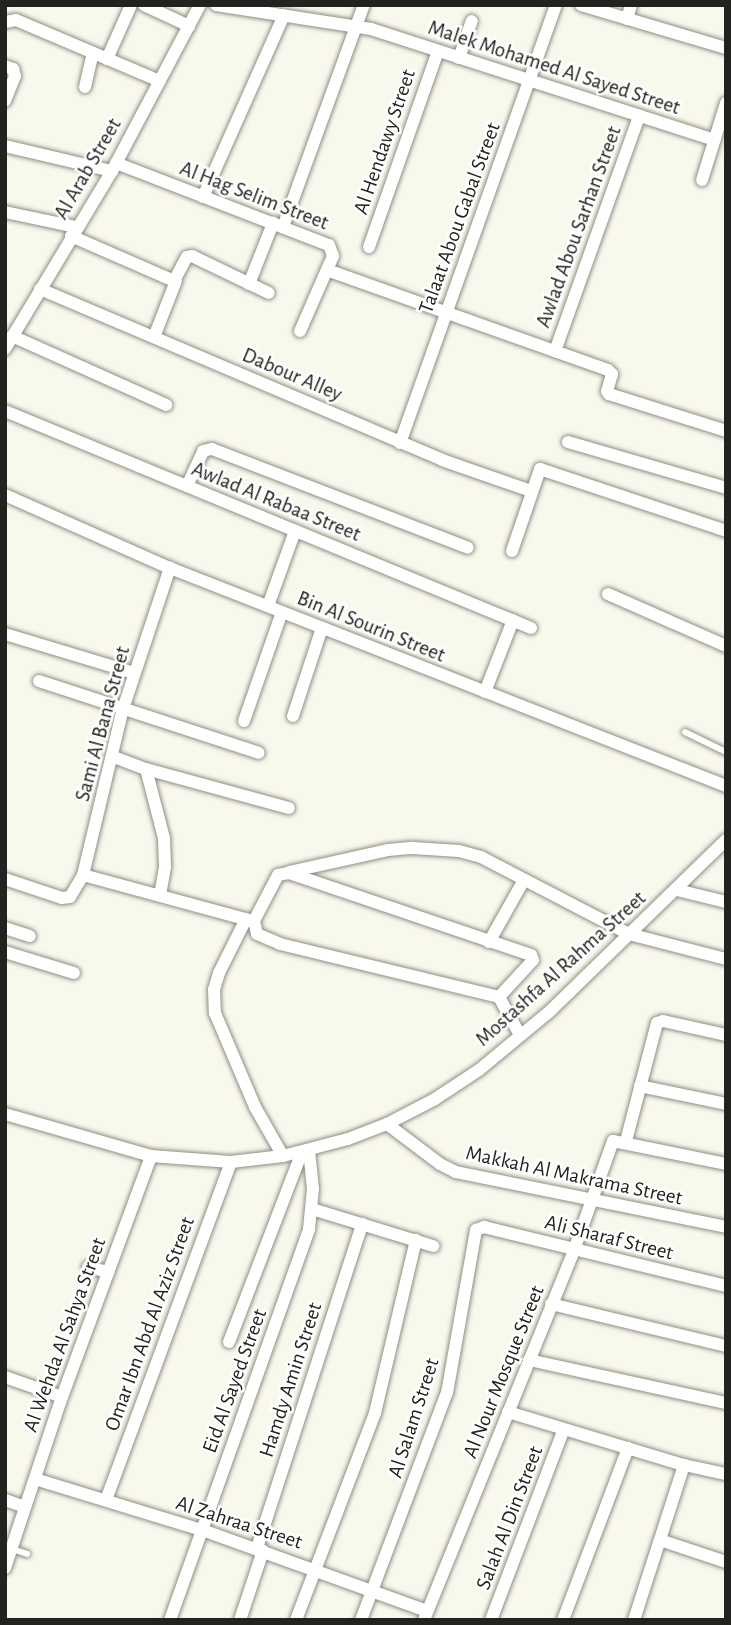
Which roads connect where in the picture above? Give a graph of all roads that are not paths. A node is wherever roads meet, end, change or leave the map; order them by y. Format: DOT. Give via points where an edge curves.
graph roads {
  1 [pos="131,5"];
  2 [pos="144,5"];
  3 [pos="200,5"];
  4 [pos="216,5"];
  5 [pos="364,5"];
  6 [pos="556,5"];
  7 [pos="582,5"];
  8 [pos="631,5"];
  9 [pos="284,15"];
  10 [pos="627,19"];
  11 [pos="472,21"];
  12 [pos="5,22"];
  13 [pos="189,26"];
  14 [pos="357,26"];
  15 [pos="726,48"];
  16 [pos="438,51"];
  17 [pos="93,53"];
  18 [pos="107,58"];
  19 [pos="459,58"];
  20 [pos="5,66"];
  21 [pos="160,81"];
  22 [pos="530,81"];
  23 [pos="85,87"];
  24 [pos="5,101"];
  25 [pos="726,103"];
  26 [pos="639,116"];
  27 [pos="714,140"];
  28 [pos="5,146"];
  29 [pos="114,167"];
  30 [pos="702,180"];
  31 [pos="203,197"];
  32 [pos="5,212"];
  33 [pos="278,225"];
  34 [pos="74,231"];
  35 [pos="369,247"];
  36 [pos="327,270"];
  37 [pos="176,281"];
  38 [pos="249,284"];
  39 [pos="40,289"];
  40 [pos="269,293"];
  41 [pos="447,313"];
  42 [pos="300,331"];
  43 [pos="12,336"];
  44 [pos="154,337"];
  45 [pos="5,349"];
  46 [pos="555,351"];
  47 [pos="166,405"];
  48 [pos="5,411"];
  49 [pos="726,431"];
  50 [pos="568,442"];
  51 [pos="400,443"];
  52 [pos="187,486"];
  53 [pos="726,488"];
  54 [pos="531,491"];
  55 [pos="5,495"];
  56 [pos="295,531"];
  57 [pos="726,531"];
  58 [pos="468,548"];
  59 [pos="512,551"];
  60 [pos="170,568"];
  61 [pos="608,594"];
  62 [pos="268,606"];
  63 [pos="282,612"];
  64 [pos="513,620"];
  65 [pos="322,628"];
  66 [pos="531,628"];
  67 [pos="5,635"];
  68 [pos="726,646"];
  69 [pos="134,673"];
  70 [pos="39,681"];
  71 [pos="485,692"];
  72 [pos="124,709"];
  73 [pos="293,716"];
  74 [pos="244,721"];
  75 [pos="685,732"];
  76 [pos="726,752"];
  77 [pos="259,753"];
  78 [pos="114,757"];
  79 [pos="146,769"];
  80 [pos="726,786"];
  81 [pos="289,807"];
  82 [pos="726,840"];
  83 [pos="289,873"];
  84 [pos="83,875"];
  85 [pos="5,879"];
  86 [pos="524,880"];
  87 [pos="677,890"];
  88 [pos="160,896"];
  89 [pos="726,902"];
  90 [pos="250,920"];
  91 [pos="5,928"];
  92 [pos="629,934"];
  93 [pos="30,936"];
  94 [pos="489,942"];
  95 [pos="5,952"];
  96 [pos="726,959"];
  97 [pos="74,973"];
  98 [pos="499,997"];
  99 [pos="520,1035"];
  100 [pos="726,1035"];
  101 [pos="640,1086"];
  102 [pos="726,1104"];
  103 [pos="5,1114"];
  104 [pos="387,1124"];
  105 [pos="622,1141"];
  106 [pos="305,1151"];
  107 [pos="151,1156"];
  108 [pos="283,1156"];
  109 [pos="231,1162"];
  110 [pos="726,1164"];
  111 [pos="592,1200"];
  112 [pos="312,1209"];
  113 [pos="362,1224"];
  114 [pos="484,1227"];
  115 [pos="726,1227"];
  116 [pos="416,1240"];
  117 [pos="433,1246"];
  118 [pos="574,1250"];
  119 [pos="88,1267"];
  120 [pos="108,1272"];
  121 [pos="726,1286"];
  122 [pos="551,1304"];
  123 [pos="229,1342"];
  124 [pos="726,1346"];
  125 [pos="529,1360"];
  126 [pos="5,1377"];
  127 [pos="62,1397"];
  128 [pos="726,1403"];
  129 [pos="508,1412"];
  130 [pos="564,1429"];
  131 [pos="628,1448"];
  132 [pos="684,1465"];
  133 [pos="726,1474"];
  134 [pos="35,1479"];
  135 [pos="5,1500"];
  136 [pos="106,1500"];
  137 [pos="26,1507"];
  138 [pos="202,1530"];
  139 [pos="660,1540"];
  140 [pos="12,1549"];
  141 [pos="260,1549"];
  142 [pos="27,1554"];
  143 [pos="726,1562"];
  144 [pos="5,1568"];
  145 [pos="314,1568"];
  146 [pos="373,1589"];
  147 [pos="426,1616"];
  148 [pos="637,1619"];
  149 [pos="170,1620"];
  150 [pos="240,1620"];
  151 [pos="296,1620"];
  152 [pos="361,1620"];
  153 [pos="491,1620"];
  154 [pos="563,1620"];
  1 -- 18 [label="street"];
  2 -- 13 [label="street"];
  3 -- 13 [label="street, Al Arab Street"];
  4 -- 9 [label="street, Malek Mohamed Al Sayed Street"];
  5 -- 14 [label="street"];
  6 -- 22 [label="street, Talaat Abou Gabal Street"];
  7 -- 10 [label="street"];
  8 -- 10 [label="street"];
  9 -- 14 [label="street, Malek Mohamed Al Sayed Street"];
  9 -- 31 [label="street"];
  10 -- 15 [label="street"];
  11 -- 19 [label="street"];
  12 -- 17 [label="street" via="16,20"];
  13 -- 21 [label="street, Al Arab Street"];
  14 -- 16 [label="street, Malek Mohamed Al Sayed Street"];
  14 -- 33 [label="street"];
  16 -- 19 [label="street, Malek Mohamed Al Sayed Street"];
  16 -- 35 [label="street, Al Hendawy Street"];
  17 -- 18 [label="street"];
  17 -- 23 [label="street"];
  18 -- 21 [label="street"];
  19 -- 22 [label="street, Malek Mohamed Al Sayed Street"];
  20 -- 24 [label="street" via="13,69 15,76"];
  21 -- 29 [label="street, Al Arab Street"];
  22 -- 26 [label="street, Malek Mohamed Al Sayed Street"];
  22 -- 41 [label="street, Talaat Abou Gabal Street"];
  25 -- 27 [label="street"];
  26 -- 27 [label="street, Malek Mohamed Al Sayed Street"];
  26 -- 46 [label="street, Awlad Abou Sarhan Street"];
  27 -- 30 [label="street"];
  28 -- 29 [label="street, Al Hag Selim Street"];
  29 -- 31 [label="street, Al Hag Selim Street"];
  29 -- 34 [label="street, Al Arab Street"];
  31 -- 33 [label="street, Al Hag Selim Street"];
  32 -- 34 [label="street"];
  33 -- 36 [label="street, Al Hag Selim Street" via="332,248"];
  33 -- 38 [label="street"];
  34 -- 37 [label="street"];
  34 -- 39 [label="street, Al Arab Street"];
  36 -- 41 [label="street"];
  36 -- 42 [label="street"];
  37 -- 38 [label="street" via="187,257 192,256"];
  37 -- 44 [label="street"];
  38 -- 40 [label="street"];
  39 -- 43 [label="street, Al Arab Street"];
  39 -- 44 [label="street, Dabour Alley"];
  41 -- 46 [label="street"];
  41 -- 51 [label="street, Talaat Abou Gabal Street"];
  43 -- 45 [label="street, Al Arab Street"];
  43 -- 47 [label="street"];
  44 -- 51 [label="street, Dabour Alley"];
  46 -- 49 [label="street" via="608,370 612,374 609,394"];
  48 -- 52 [label="street, Awlad Al Rabaa Street"];
  50 -- 53 [label="street"];
  51 -- 54 [label="street, Dabour Alley"];
  52 -- 56 [label="street, Awlad Al Rabaa Street"];
  52 -- 58 [label="street" via="203,451 212,449"];
  54 -- 57 [label="street" via="540,469"];
  54 -- 59 [label="street"];
  55 -- 60 [label="street, Bin Al Sourin Street"];
  56 -- 62 [label="street"];
  56 -- 64 [label="street, Awlad Al Rabaa Street"];
  60 -- 62 [label="street, Bin Al Sourin Street"];
  60 -- 69 [label="street, Sami Al Bana Street"];
  61 -- 68 [label="street"];
  62 -- 63 [label="street, Bin Al Sourin Street"];
  63 -- 65 [label="street, Bin Al Sourin Street"];
  63 -- 74 [label="street"];
  64 -- 66 [label="street, Awlad Al Rabaa Street"];
  64 -- 71 [label="street"];
  65 -- 71 [label="street, Bin Al Sourin Street"];
  65 -- 73 [label="street"];
  67 -- 69 [label="street"];
  69 -- 72 [label="street, Sami Al Bana Street"];
  70 -- 72 [label="street"];
  71 -- 80 [label="street, Bin Al Sourin Street"];
  72 -- 77 [label="street"];
  72 -- 78 [label="street, Sami Al Bana Street"];
  75 -- 76 [label="lane"];
  78 -- 79 [label="street"];
  78 -- 84 [label="street, Sami Al Bana Street"];
  79 -- 81 [label="street"];
  79 -- 88 [label="street" via="164,838"];
  82 -- 87 [label="street, Mostashfa Al Rahma Street"];
  83 -- 86 [label="street" via="388,850 425,848 481,857"];
  83 -- 90 [label="street" via="278,875"];
  83 -- 94 [label="street"];
  84 -- 85 [label="street, Sami Al Bana Street" via="74,891 62,898"];
  84 -- 88 [label="street"];
  86 -- 92 [label="street"];
  86 -- 94 [label="street"];
  87 -- 89 [label="street"];
  87 -- 92 [label="street, Mostashfa Al Rahma Street"];
  88 -- 90 [label="street"];
  90 -- 98 [label="street" via="257,934 280,944"];
  90 -- 108 [label="street" via="219,973 215,1013 255,1107"];
  91 -- 93 [label="street"];
  92 -- 96 [label="street"];
  92 -- 99 [label="street, Mostashfa Al Rahma Street"];
  94 -- 98 [label="street" via="533,957"];
  95 -- 97 [label="street"];
  98 -- 99 [label="street"];
  99 -- 104 [label="street, Mostashfa Al Rahma Street" via="479,1070"];
  100 -- 101 [label="street, Al Nour Mosque Street" via="659,1021"];
  101 -- 102 [label="street"];
  101 -- 105 [label="street, Al Nour Mosque Street"];
  103 -- 107 [label="street, Mostashfa Al Rahma Street"];
  104 -- 106 [label="street, Mostashfa Al Rahma Street"];
  104 -- 111 [label="street, Makkah Al Makrama Street" via="456,1172"];
  105 -- 110 [label="street"];
  105 -- 111 [label="street, Al Nour Mosque Street" via="613,1141"];
  106 -- 108 [label="street, Mostashfa Al Rahma Street"];
  106 -- 112 [label="street, Eid Al Sayed Street"];
  106 -- 123 [label="street"];
  107 -- 109 [label="street, Mostashfa Al Rahma Street"];
  107 -- 120 [label="street, Al Wehda Al Sahya Street"];
  108 -- 109 [label="street, Mostashfa Al Rahma Street"];
  109 -- 136 [label="street, Omar Ibn Abd Al Aziz Street"];
  111 -- 115 [label="street, Makkah Al Makrama Street"];
  111 -- 118 [label="street, Al Nour Mosque Street"];
  112 -- 113 [label="street"];
  112 -- 138 [label="street, Eid Al Sayed Street" via="309,1229"];
  113 -- 116 [label="street"];
  113 -- 141 [label="street, Hamdy Amin Street"];
  114 -- 118 [label="street, Ali Sharaf Street"];
  114 -- 146 [label="street, Al Salam Street" via="474,1235 445,1400"];
  116 -- 117 [label="street"];
  116 -- 145 [label="street" via="375,1413"];
  118 -- 121 [label="street, Ali Sharaf Street"];
  118 -- 122 [label="street, Al Nour Mosque Street"];
  119 -- 120 [label="street"];
  120 -- 127 [label="street, Al Wehda Al Sahya Street"];
  122 -- 124 [label="street"];
  122 -- 125 [label="street, Al Nour Mosque Street"];
  125 -- 128 [label="street"];
  125 -- 129 [label="street, Al Nour Mosque Street"];
  126 -- 127 [label="street"];
  127 -- 134 [label="street, Al Wehda Al Sahya Street"];
  129 -- 130 [label="street"];
  129 -- 147 [label="street, Al Nour Mosque Street"];
  130 -- 131 [label="street"];
  130 -- 153 [label="street, Salah Al Din Street"];
  131 -- 132 [label="street"];
  131 -- 154 [label="street"];
  132 -- 133 [label="street"];
  132 -- 139 [label="street"];
  134 -- 136 [label="street, Al Zahraa Street"];
  134 -- 137 [label="street, Al Wehda Al Sahya Street"];
  135 -- 137 [label="street"];
  136 -- 138 [label="street, Al Zahraa Street"];
  137 -- 140 [label="street, Al Wehda Al Sahya Street"];
  138 -- 141 [label="street, Al Zahraa Street"];
  138 -- 149 [label="street, Eid Al Sayed Street"];
  139 -- 143 [label="street"];
  139 -- 148 [label="street"];
  140 -- 142 [label="lane"];
  140 -- 144 [label="street, Al Wehda Al Sahya Street"];
  141 -- 145 [label="street, Al Zahraa Street"];
  141 -- 150 [label="street, Hamdy Amin Street"];
  145 -- 146 [label="street, Al Zahraa Street"];
  145 -- 151 [label="street"];
  146 -- 147 [label="street, Al Zahraa Street"];
  146 -- 152 [label="street, Al Salam Street"];
}
